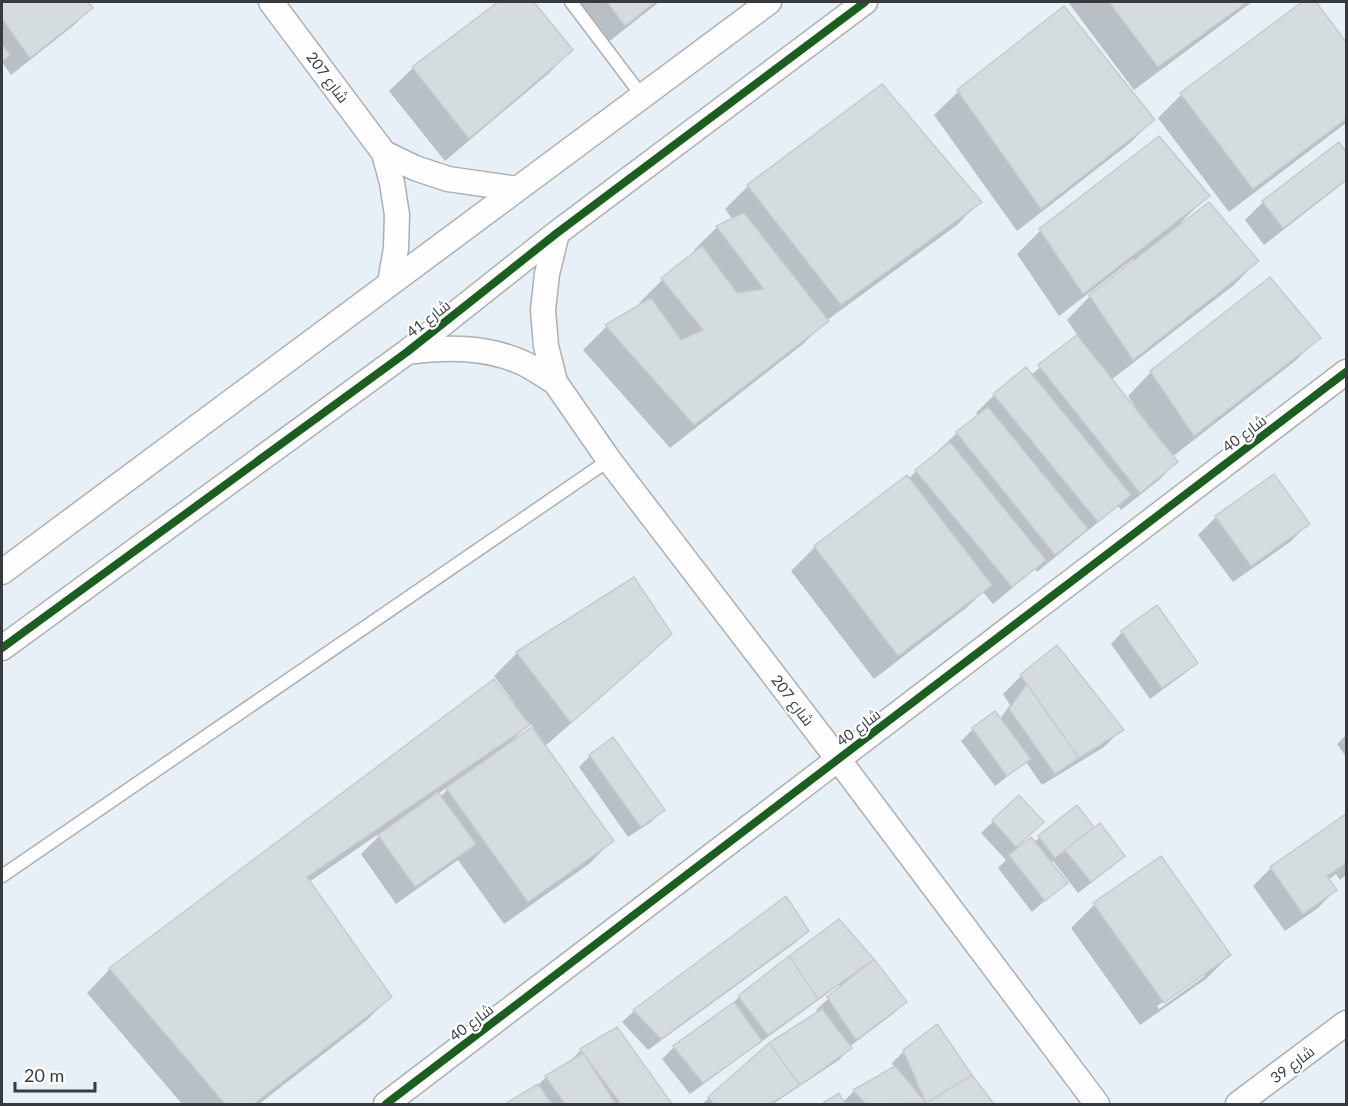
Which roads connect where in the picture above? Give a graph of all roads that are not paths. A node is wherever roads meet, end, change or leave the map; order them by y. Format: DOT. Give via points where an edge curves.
graph roads {
  1 [pos="271,2"];
  2 [pos="571,2"];
  3 [pos="769,2"];
  4 [pos="866,2"];
  5 [pos="642,96"];
  6 [pos="384,153"];
  7 [pos="517,189"];
  8 [pos="557,234"];
  9 [pos="390,283"];
  10 [pos="407,352"];
  11 [pos="1347,372"];
  12 [pos="555,382"];
  13 [pos="609,460"];
  14 [pos="3,571"];
  15 [pos="2,648"];
  16 [pos="838,759"];
  17 [pos="2,876"];
  18 [pos="1347,1023"];
  19 [pos="386,1104"];
  20 [pos="1097,1104"];
  21 [pos="1238,1104"];
  1 -- 6 [label="street, شارع 207"];
  2 -- 5 [label="lane"];
  3 -- 5 [label="street"];
  4 -- 8 [label="street, شارع 41"];
  5 -- 7 [label="street"];
  6 -- 7 [label="street, شارع 207" via="448,179"];
  6 -- 9 [label="street, شارع 207" via="397,216"];
  7 -- 9 [label="street"];
  8 -- 10 [label="street, شارع 41"];
  8 -- 12 [label="street, شارع 207" via="543,310"];
  9 -- 14 [label="street"];
  10 -- 12 [label="street, شارع 207" via="446,347 484,351 522,363"];
  10 -- 15 [label="street, شارع 41"];
  11 -- 16 [label="street, شارع 40"];
  12 -- 13 [label="street, شارع 207"];
  13 -- 16 [label="street, شارع 207"];
  13 -- 17 [label="lane"];
  16 -- 19 [label="street, شارع 40"];
  16 -- 20 [label="street, شارع 207"];
  18 -- 21 [label="street, شارع 39"];
}
